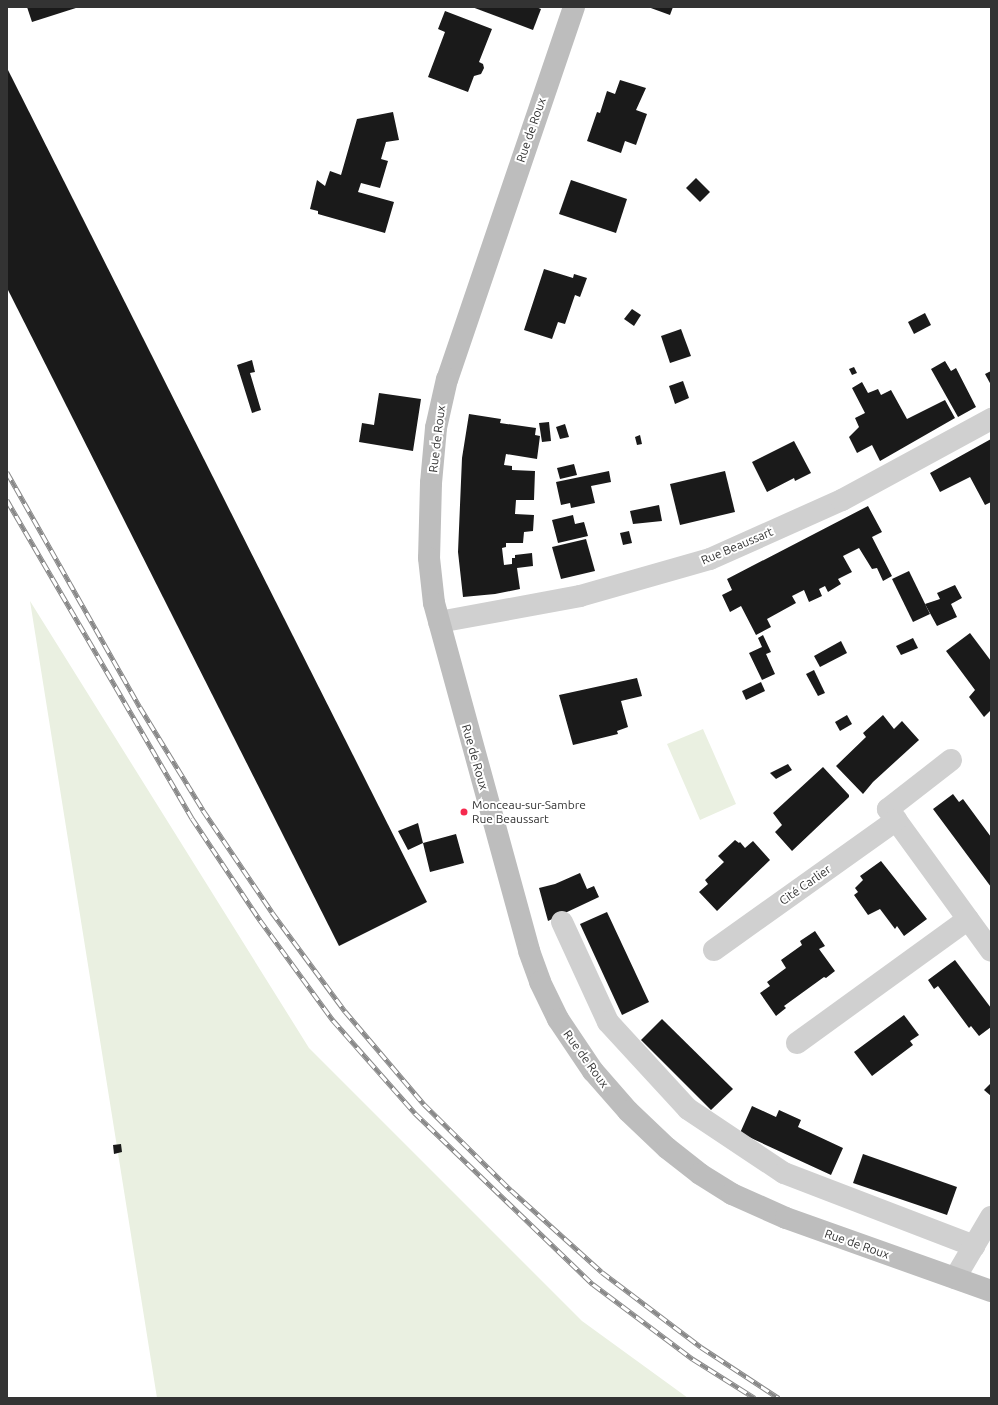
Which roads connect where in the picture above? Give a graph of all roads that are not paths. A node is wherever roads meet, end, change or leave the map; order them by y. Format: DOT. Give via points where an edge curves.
graph roads {
  1 [pos="574,7"];
  2 [pos="991,419"];
  3 [pos="439,622"];
  4 [pos="951,760"];
  5 [pos="896,820"];
  6 [pos="968,919"];
  7 [pos="562,922"];
  8 [pos="714,950"];
  9 [pos="991,951"];
  10 [pos="797,1043"];
  11 [pos="991,1217"];
  12 [pos="974,1246"];
  13 [pos="955,1278"];
  14 [pos="991,1291"];
  1 -- 3 [label="main road, Rue de Roux" via="461,336 441,403 433,458 429,546 431,588"];
  2 -- 3 [label="street, Rue Beaussart" via="842,500 710,560 580,596"];
  3 -- 13 [label="main road, Rue de Roux" via="538,978 564,1030 600,1081 671,1152 732,1194 800,1224"];
  4 -- 5 [label="street" via="888,809"];
  5 -- 6 [label="street"];
  5 -- 8 [label="street, Cité Carlier"];
  6 -- 9 [label="street"];
  6 -- 10 [label="street"];
  7 -- 12 [label="street" via="608,1022 688,1109 784,1173"];
  11 -- 12 [label="street"];
  12 -- 13 [label="street"];
  13 -- 14 [label="main road, Rue de Roux"];
}
